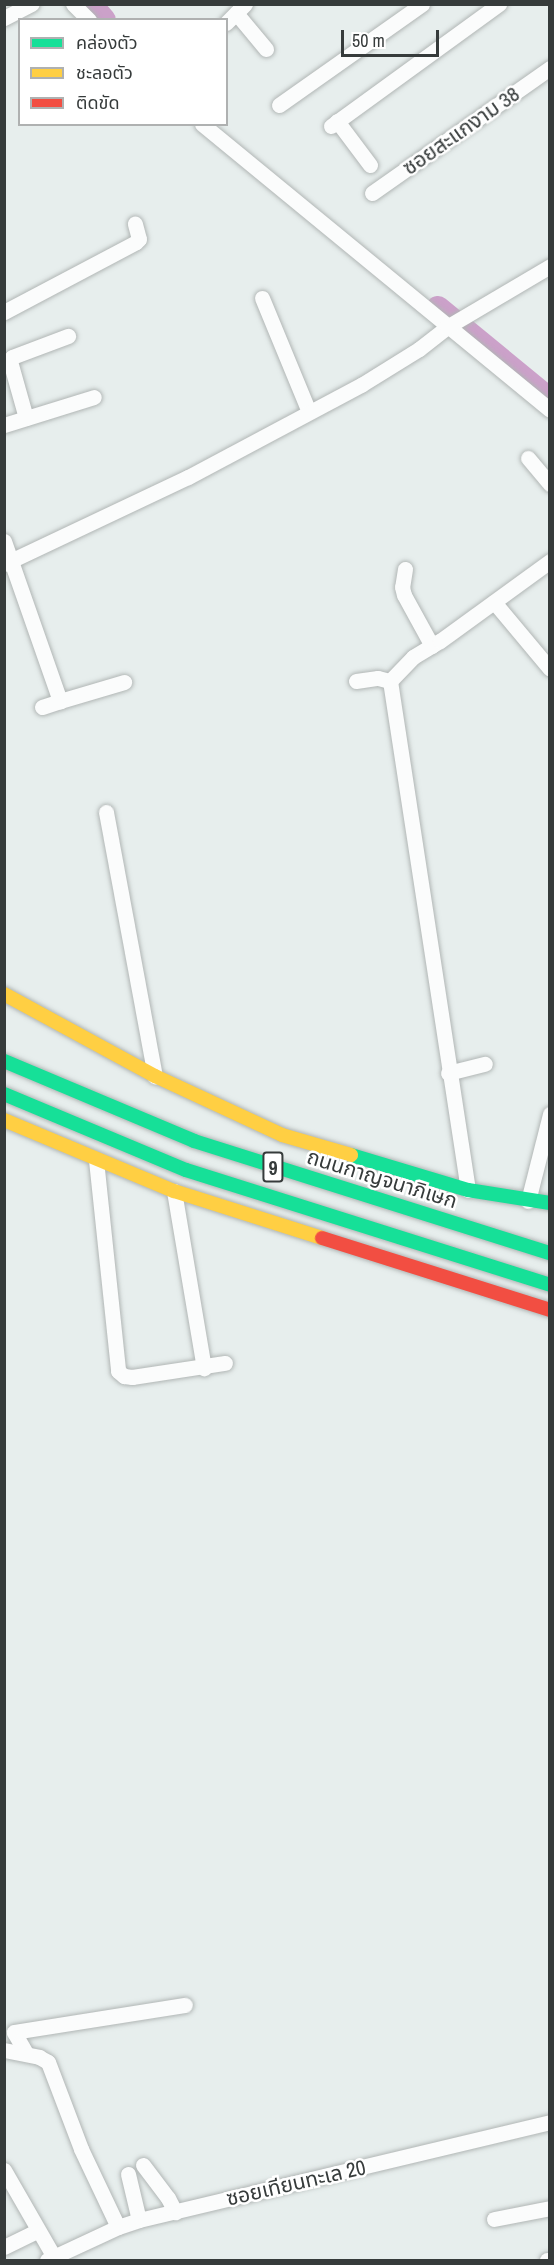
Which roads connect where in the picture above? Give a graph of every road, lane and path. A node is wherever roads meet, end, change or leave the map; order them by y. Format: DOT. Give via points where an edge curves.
graph roads {
  1 [pos="32,4"];
  2 [pos="73,4"];
  3 [pos="422,4"];
  4 [pos="499,4"];
  5 [pos="236,14"];
  6 [pos="4,18"];
  7 [pos="87,18"];
  8 [pos="266,49"];
  9 [pos="549,69"];
  10 [pos="279,105"];
  11 [pos="204,126"];
  12 [pos="370,165"];
  13 [pos="372,193"];
  14 [pos="135,224"];
  15 [pos="549,266"];
  16 [pos="262,298"];
  17 [pos="4,312"];
  18 [pos="447,327"];
  19 [pos="68,336"];
  20 [pos="94,397"];
  21 [pos="549,410"];
  22 [pos="309,412"];
  23 [pos="26,418"];
  24 [pos="4,425"];
  25 [pos="528,458"];
  26 [pos="549,483"];
  27 [pos="4,541"];
  28 [pos="549,561"];
  29 [pos="7,563"];
  30 [pos="405,569"];
  31 [pos="494,602"];
  32 [pos="432,646"];
  33 [pos="549,669"];
  34 [pos="356,681"];
  35 [pos="390,681"];
  36 [pos="124,682"];
  37 [pos="60,701"];
  38 [pos="42,707"];
  39 [pos="106,812"];
  40 [pos="4,994"];
  41 [pos="4,1061"];
  42 [pos="485,1064"];
  43 [pos="448,1073"];
  44 [pos="155,1076"];
  45 [pos="4,1094"];
  46 [pos="549,1114"];
  47 [pos="4,1120"];
  48 [pos="96,1160"];
  49 [pos="468,1190"];
  50 [pos="174,1191"];
  51 [pos="528,1201"];
  52 [pos="549,1203"];
  53 [pos="549,1252"];
  54 [pos="549,1285"];
  55 [pos="549,1310"];
  56 [pos="225,1363"];
  57 [pos="204,1368"];
  58 [pos="185,2005"];
  59 [pos="4,2050"];
  60 [pos="26,2054"];
  61 [pos="549,2122"];
  62 [pos="143,2165"];
  63 [pos="4,2170"];
  64 [pos="128,2174"];
  65 [pos="549,2208"];
  66 [pos="175,2212"];
  67 [pos="494,2219"];
  68 [pos="139,2220"];
  69 [pos="118,2227"];
  70 [pos="37,2230"];
  71 [pos="4,2247"];
  72 [pos="79,2253"];
  73 [pos="51,2259"];
  1 -- 6 [label="street"];
  2 -- 7 [label="street"];
  3 -- 10 [label="street"];
  4 -- 12 [label="street" via="334,124"];
  5 -- 8 [label="street"];
  9 -- 13 [label="street, ซอยสะแกงาม 38"];
  11 -- 18 [label="street"];
  14 -- 17 [label="street" via="139,239 136,242"];
  15 -- 18 [label="street"];
  16 -- 22 [label="street"];
  18 -- 21 [label="street"];
  18 -- 22 [label="street" via="371,379"];
  19 -- 23 [label="street" via="12,357"];
  20 -- 23 [label="street"];
  22 -- 29 [label="street" via="188,477"];
  23 -- 24 [label="street"];
  25 -- 26 [label="street"];
  27 -- 29 [label="street"];
  28 -- 31 [label="street"];
  29 -- 37 [label="street"];
  30 -- 32 [label="street" via="404,594"];
  31 -- 32 [label="street"];
  31 -- 33 [label="street"];
  32 -- 35 [label="street" via="402,666"];
  34 -- 35 [label="street"];
  35 -- 43 [label="street"];
  36 -- 37 [label="street"];
  37 -- 38 [label="street"];
  39 -- 44 [label="street"];
  40 -- 44 [label="main road"];
  41 -- 53 [label="main road, ถนนกาญจนาภิเษก / 9" via="194,1141"];
  42 -- 43 [label="street"];
  43 -- 49 [label="street"];
  44 -- 49 [label="main road" via="282,1135"];
  45 -- 54 [label="main road, 9" via="186,1170"];
  46 -- 51 [label="street"];
  47 -- 48 [label="main road"];
  48 -- 50 [label="main road"];
  48 -- 57 [label="street" via="118,1371 132,1377"];
  49 -- 51 [label="main road"];
  50 -- 55 [label="main road"];
  50 -- 57 [label="street"];
  51 -- 52 [label="main road"];
  56 -- 57 [label="street"];
  58 -- 60 [label="street" via="14,2032"];
  59 -- 60 [label="street"];
  60 -- 69 [label="street" via="48,2062 54,2073 81,2149"];
  61 -- 66 [label="street, ซอยเทียนทะเล 20"];
  62 -- 66 [label="street"];
  63 -- 70 [label="street"];
  64 -- 68 [label="street"];
  65 -- 67 [label="street"];
  66 -- 68 [label="street, ซอยเทียนทะเล 20"];
  68 -- 69 [label="street, ซอยเทียนทะเล 20"];
  69 -- 72 [label="street, ซอยเทียนทะเล 20"];
  70 -- 71 [label="street"];
  70 -- 73 [label="street"];
  72 -- 73 [label="street, ซอยเทียนทะเล 20"];
}
